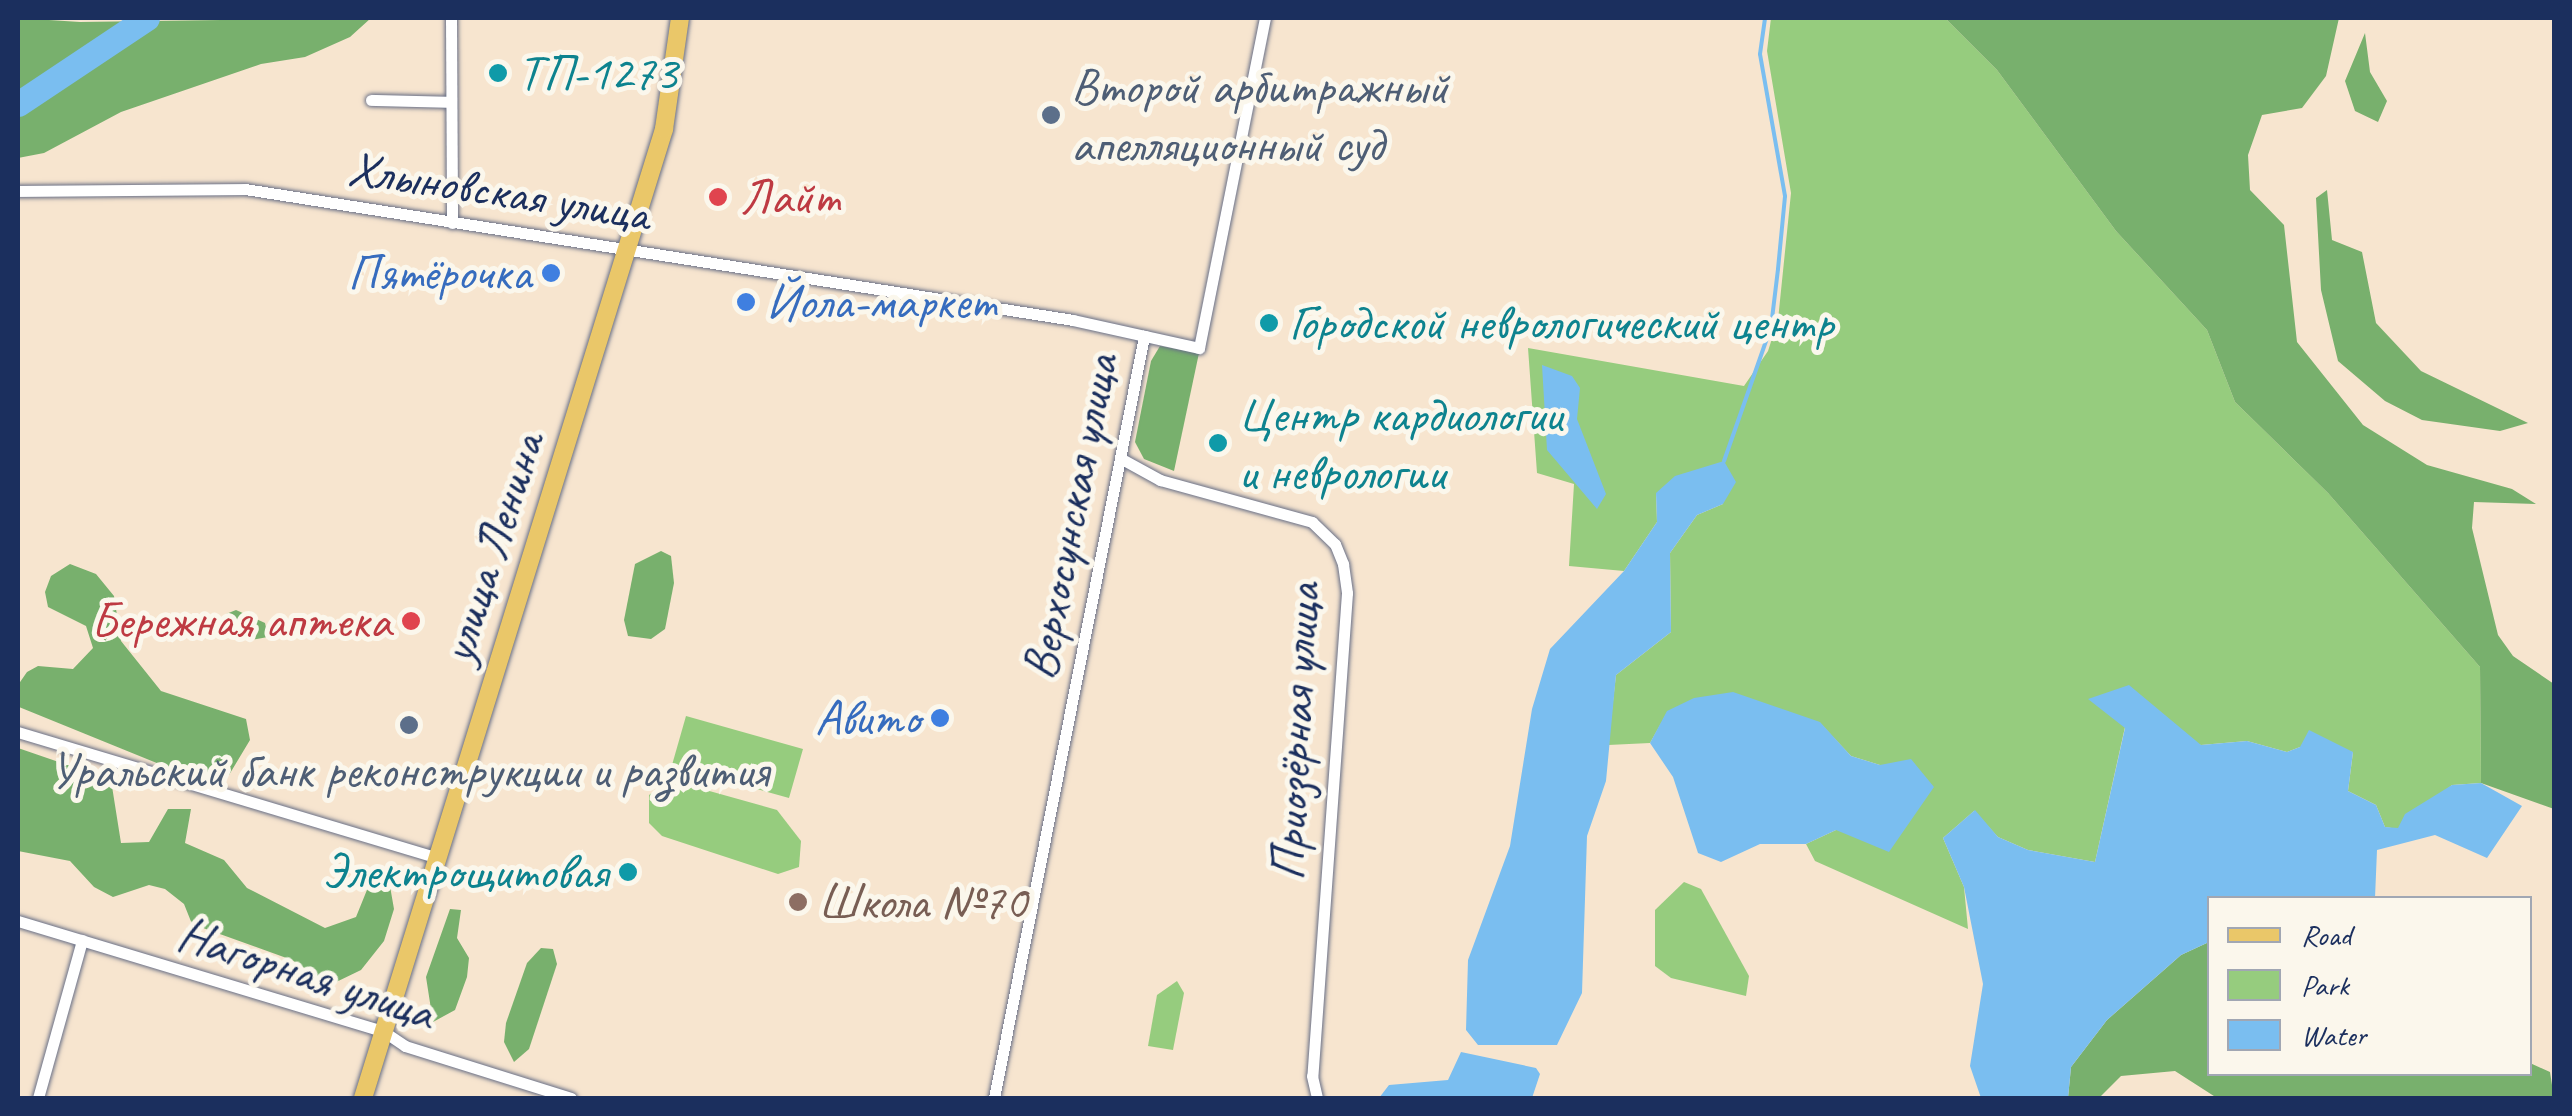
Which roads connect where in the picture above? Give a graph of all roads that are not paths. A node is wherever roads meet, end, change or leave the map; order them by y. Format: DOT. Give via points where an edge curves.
graph roads {
  1 [pos="451,18"];
  2 [pos="680,18"];
  3 [pos="1265,18"];
  4 [pos="371,100"];
  5 [pos="452,102"];
  6 [pos="18,191"];
  7 [pos="452,223"];
  8 [pos="628,250"];
  9 [pos="1144,336"];
  10 [pos="1120,458"];
  11 [pos="18,732"];
  12 [pos="435,857"];
  13 [pos="18,920"];
  14 [pos="82,940"];
  15 [pos="383,1031"];
  16 [pos="38,1098"];
  17 [pos="363,1098"];
  18 [pos="572,1098"];
  19 [pos="994,1098"];
  20 [pos="1318,1098"];
  1 -- 5 [label="street"];
  2 -- 8 [label="main road, улица Ленина" via="664,129"];
  3 -- 9 [label="street, Верхосунская улица" via="1198,348"];
  4 -- 5 [label="street"];
  5 -- 7 [label="street"];
  6 -- 7 [label="street, Хлыновская улица" via="245,189"];
  7 -- 8 [label="street, Хлыновская улица"];
  8 -- 9 [label="street, Хлыновская улица"];
  8 -- 12 [label="main road, улица Ленина"];
  9 -- 10 [label="street, Верхосунская улица"];
  10 -- 19 [label="street, Верхосунская улица"];
  10 -- 20 [label="street, Приозёрная улица" via="1160,480 1312,522 1335,544 1343,564 1348,593 1312,1076"];
  11 -- 12 [label="street"];
  12 -- 15 [label="main road, улица Ленина"];
  13 -- 14 [label="street, Нагорная улица"];
  14 -- 15 [label="street, Нагорная улица"];
  14 -- 16 [label="street"];
  15 -- 17 [label="main road, улица Ленина"];
  15 -- 18 [label="street, Нагорная улица" via="405,1046"];
}
